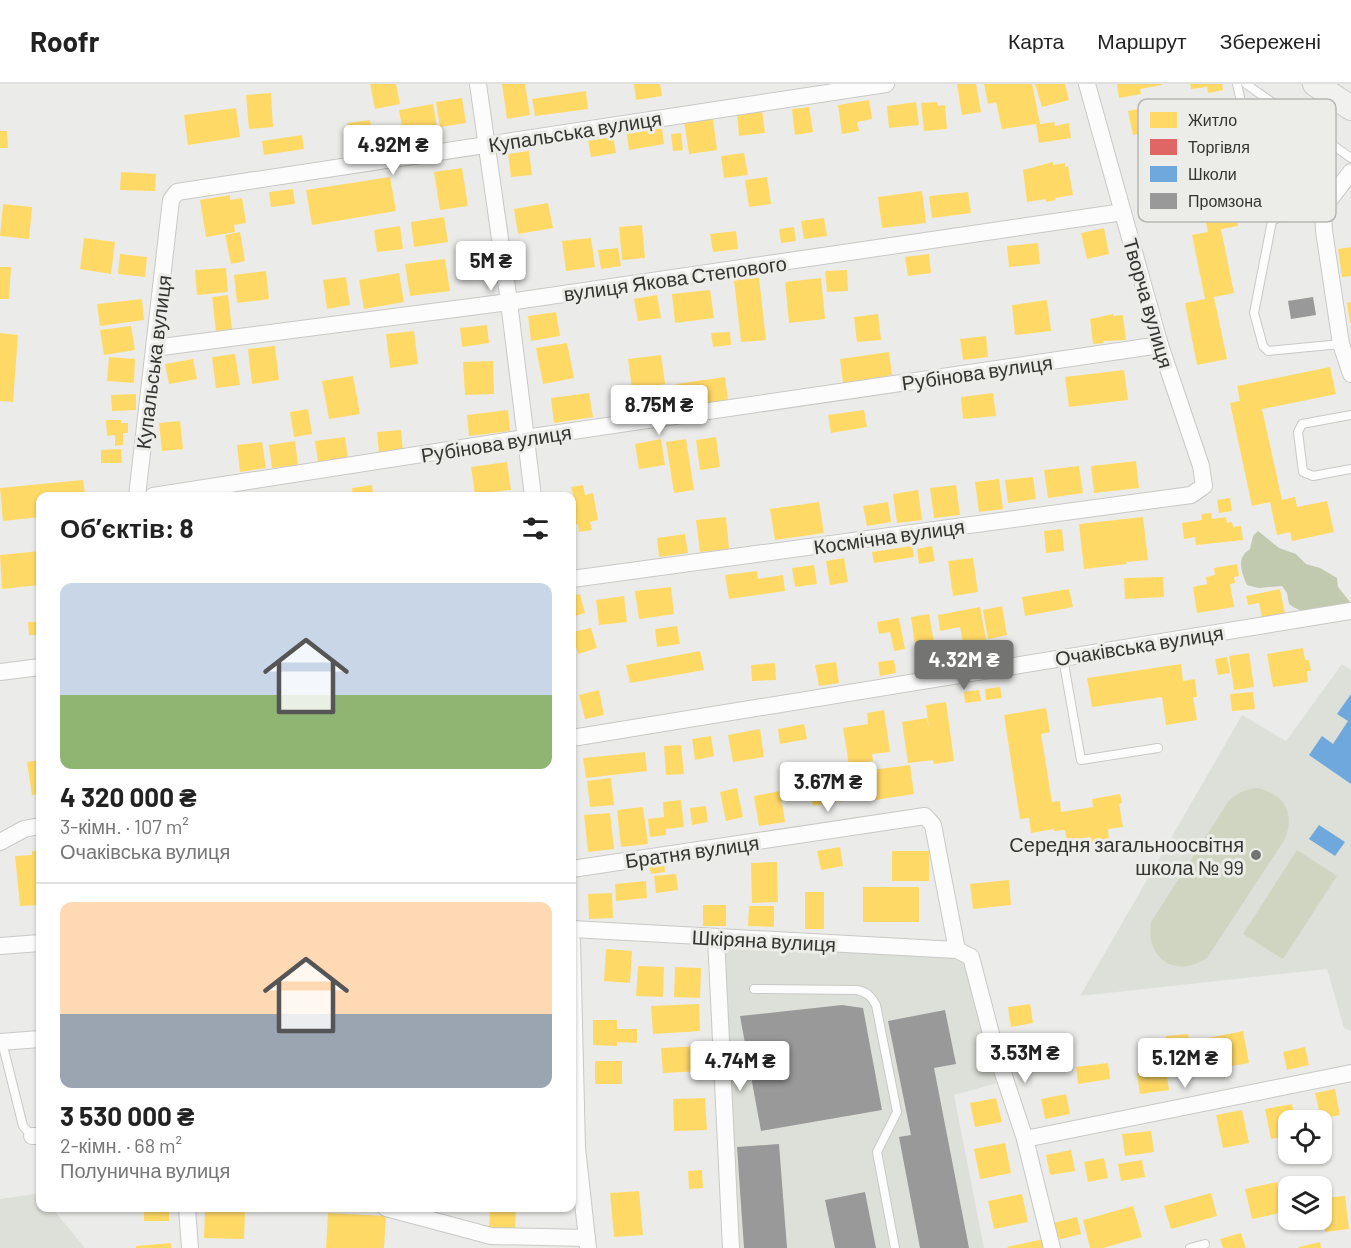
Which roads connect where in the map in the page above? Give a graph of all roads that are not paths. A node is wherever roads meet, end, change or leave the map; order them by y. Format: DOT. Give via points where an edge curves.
graph roads {
  1 [pos="478,84"];
  2 [pos="886,84"];
  3 [pos="1087,84"];
  4 [pos="1237,84"];
  5 [pos="1246,84"];
  6 [pos="1315,84"];
  7 [pos="1240,99"];
  8 [pos="1267,99"];
  9 [pos="1351,108"];
  10 [pos="487,145"];
  11 [pos="1336,147"];
  12 [pos="1351,158"];
  13 [pos="1351,172"];
  14 [pos="1336,191"];
  15 [pos="1123,212"];
  16 [pos="1272,222"];
  17 [pos="1324,222"];
  18 [pos="509,302"];
  19 [pos="1341,344"];
  20 [pos="1160,345"];
  21 [pos="154,348"];
  22 [pos="1351,374"];
  23 [pos="1351,415"];
  24 [pos="525,438"];
  25 [pos="1351,469"];
  26 [pos="1204,486"];
  27 [pos="137,492"];
  28 [pos="179,492"];
  29 [pos="532,492"];
  30 [pos="576,578"];
  31 [pos="1351,611"];
  32 [pos="1063,658"];
  33 [pos="36,668"];
  34 [pos="0,672"];
  35 [pos="576,737"];
  36 [pos="1158,748"];
  37 [pos="36,827"];
  38 [pos="0,842"];
  39 [pos="576,868"];
  40 [pos="576,929"];
  41 [pos="716,937"];
  42 [pos="36,943"];
  43 [pos="0,946"];
  44 [pos="957,950"];
  45 [pos="754,989"];
  46 [pos="36,1039"];
  47 [pos="1,1042"];
  48 [pos="1351,1073"];
  49 [pos="36,1136"];
  50 [pos="1025,1139"];
  51 [pos="576,1162"];
  52 [pos="187,1212"];
  53 [pos="401,1212"];
  54 [pos="588,1243"];
  55 [pos="1205,1244"];
  56 [pos="190,1248"];
  57 [pos="731,1248"];
  58 [pos="894,1248"];
  59 [pos="1052,1248"];
  60 [pos="1190,1248"];
  1 -- 10 [label="street"];
  2 -- 10 [label="street, Купальська вулиця"];
  3 -- 15 [label="street, Творча вулиця"];
  4 -- 7 [label="lane"];
  5 -- 8 [label="lane"];
  6 -- 9 [label="main road"];
  10 -- 18 [label="street"];
  10 -- 21 [label="street, Купальська вулиця" via="177,192 171,200"];
  11 -- 12 [label="lane"];
  13 -- 14 [label="street"];
  15 -- 18 [label="street, вулиця Якова Степового"];
  15 -- 20 [label="street, Творча вулиця"];
  16 -- 19 [label="lane" via="1254,313 1263,346 1268,351"];
  17 -- 19 [label="street"];
  18 -- 21 [label="street, вулиця Якова Степового"];
  18 -- 24 [label="street"];
  19 -- 22 [label="street"];
  20 -- 24 [label="street, Рубінова вулиця"];
  20 -- 26 [label="street, Творча вулиця" via="1202,466"];
  21 -- 27 [label="street, Купальська вулиця"];
  23 -- 25 [label="lane" via="1302,424 1298,432 1303,472 1313,476"];
  24 -- 28 [label="street, Рубінова вулиця"];
  24 -- 29 [label="street"];
  26 -- 30 [label="street, Космічна вулиця" via="1191,495"];
  31 -- 32 [label="street, Очаківська вулиця"];
  32 -- 35 [label="street, Очаківська вулиця"];
  32 -- 36 [label="lane" via="1081,760"];
  33 -- 34 [label="street"];
  37 -- 38 [label="street"];
  39 -- 44 [label="street, Братня вулиця" via="925,816 933,825"];
  40 -- 41 [label="street, Шкіряна вулиця"];
  41 -- 44 [label="street, Шкіряна вулиця"];
  41 -- 57 [label="street"];
  42 -- 43 [label="street"];
  44 -- 50 [label="street" via="971,957 995,1049"];
  45 -- 58 [label="lane" via="857,990 865,992 876,1005 897,1112 877,1152"];
  46 -- 47 [label="street"];
  47 -- 49 [label="lane" via="23,1126"];
  48 -- 50 [label="street"];
  50 -- 59 [label="street"];
  51 -- 54 [label="street"];
  52 -- 56 [label="street"];
  53 -- 54 [label="street" via="491,1236"];
  55 -- 60 [label="lane"];
}
